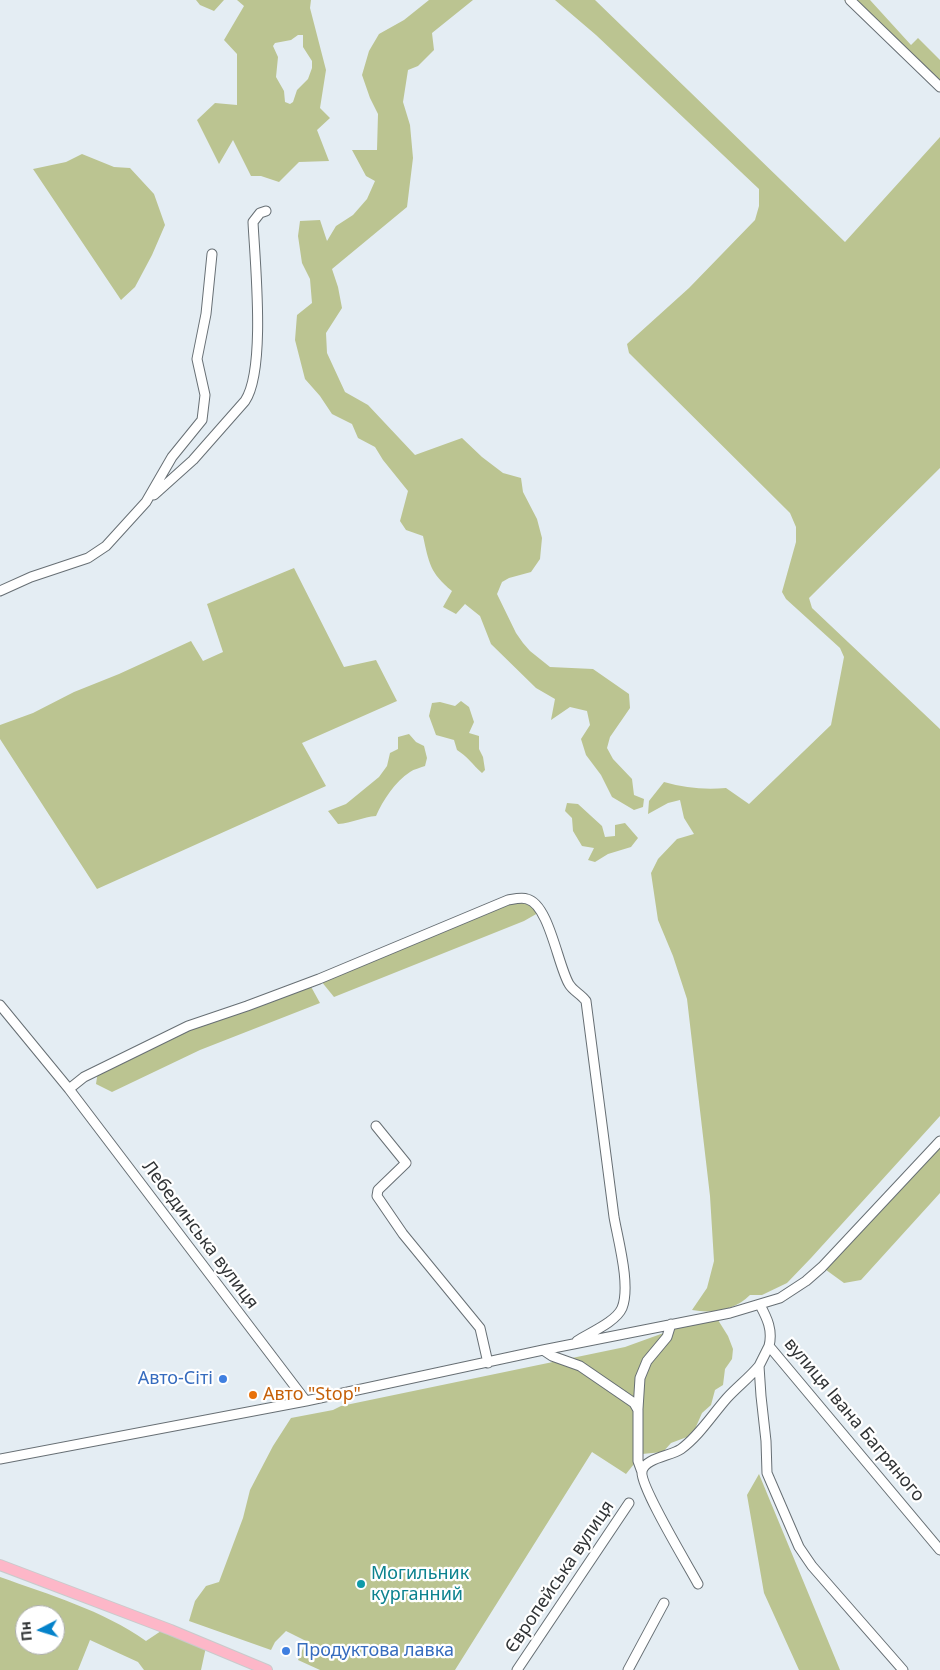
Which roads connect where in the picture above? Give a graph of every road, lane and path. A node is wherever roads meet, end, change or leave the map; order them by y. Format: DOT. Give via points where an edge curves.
graph roads {
  1 [pos="850,0"];
  2 [pos="940,87"];
  3 [pos="266,211"];
  4 [pos="212,254"];
  5 [pos="146,502"];
  6 [pos="0,591"];
  7 [pos="0,1004"];
  8 [pos="69,1089"];
  9 [pos="376,1126"];
  10 [pos="940,1141"];
  11 [pos="760,1305"];
  12 [pos="671,1324"];
  13 [pos="572,1344"];
  14 [pos="769,1346"];
  15 [pos="542,1350"];
  16 [pos="488,1363"];
  17 [pos="759,1366"];
  18 [pos="306,1401"];
  19 [pos="638,1410"];
  20 [pos="0,1459"];
  21 [pos="642,1472"];
  22 [pos="629,1503"];
  23 [pos="940,1550"];
  24 [pos="0,1566"];
  25 [pos="698,1584"];
  26 [pos="664,1603"];
  27 [pos="267,1670"];
  28 [pos="517,1670"];
  29 [pos="628,1670"];
  30 [pos="903,1670"];
  1 -- 2 [label="street"];
  3 -- 5 [label="street" via="253,222 257,341 250,393 193,460"];
  4 -- 5 [label="street" via="206,314 197,359 205,395 202,420 172,457"];
  5 -- 6 [label="street" via="106,546 88,558"];
  7 -- 8 [label="street, Лебединська вулиця"];
  8 -- 13 [label="street" via="84,1077 188,1026 314,981 508,900 526,898 535,902 552,935 570,984 586,1001 624,1276 622,1309"];
  8 -- 18 [label="street, Лебединська вулиця"];
  9 -- 16 [label="street" via="406,1164 378,1190 377,1196 403,1234 480,1328"];
  10 -- 11 [label="street" via="812,1276 788,1294"];
  11 -- 12 [label="street"];
  11 -- 14 [label="street, вулиця Івана Багряного" via="772,1336"];
  12 -- 13 [label="street"];
  12 -- 19 [label="street" via="667,1338 646,1361 640,1378"];
  13 -- 15 [label="street"];
  14 -- 17 [label="street"];
  14 -- 23 [label="street, вулиця Івана Багряного"];
  15 -- 16 [label="street"];
  15 -- 19 [label="street" via="580,1366 634,1403"];
  16 -- 18 [label="street"];
  17 -- 21 [label="street" via="680,1450 647,1464"];
  17 -- 30 [label="street" via="767,1473 798,1547"];
  18 -- 20 [label="street"];
  19 -- 21 [label="street" via="638,1461"];
  21 -- 25 [label="street" via="654,1504"];
  22 -- 28 [label="street, Європейська вулиця"];
  24 -- 27 [label="main road"];
  26 -- 29 [label="street"];
}
